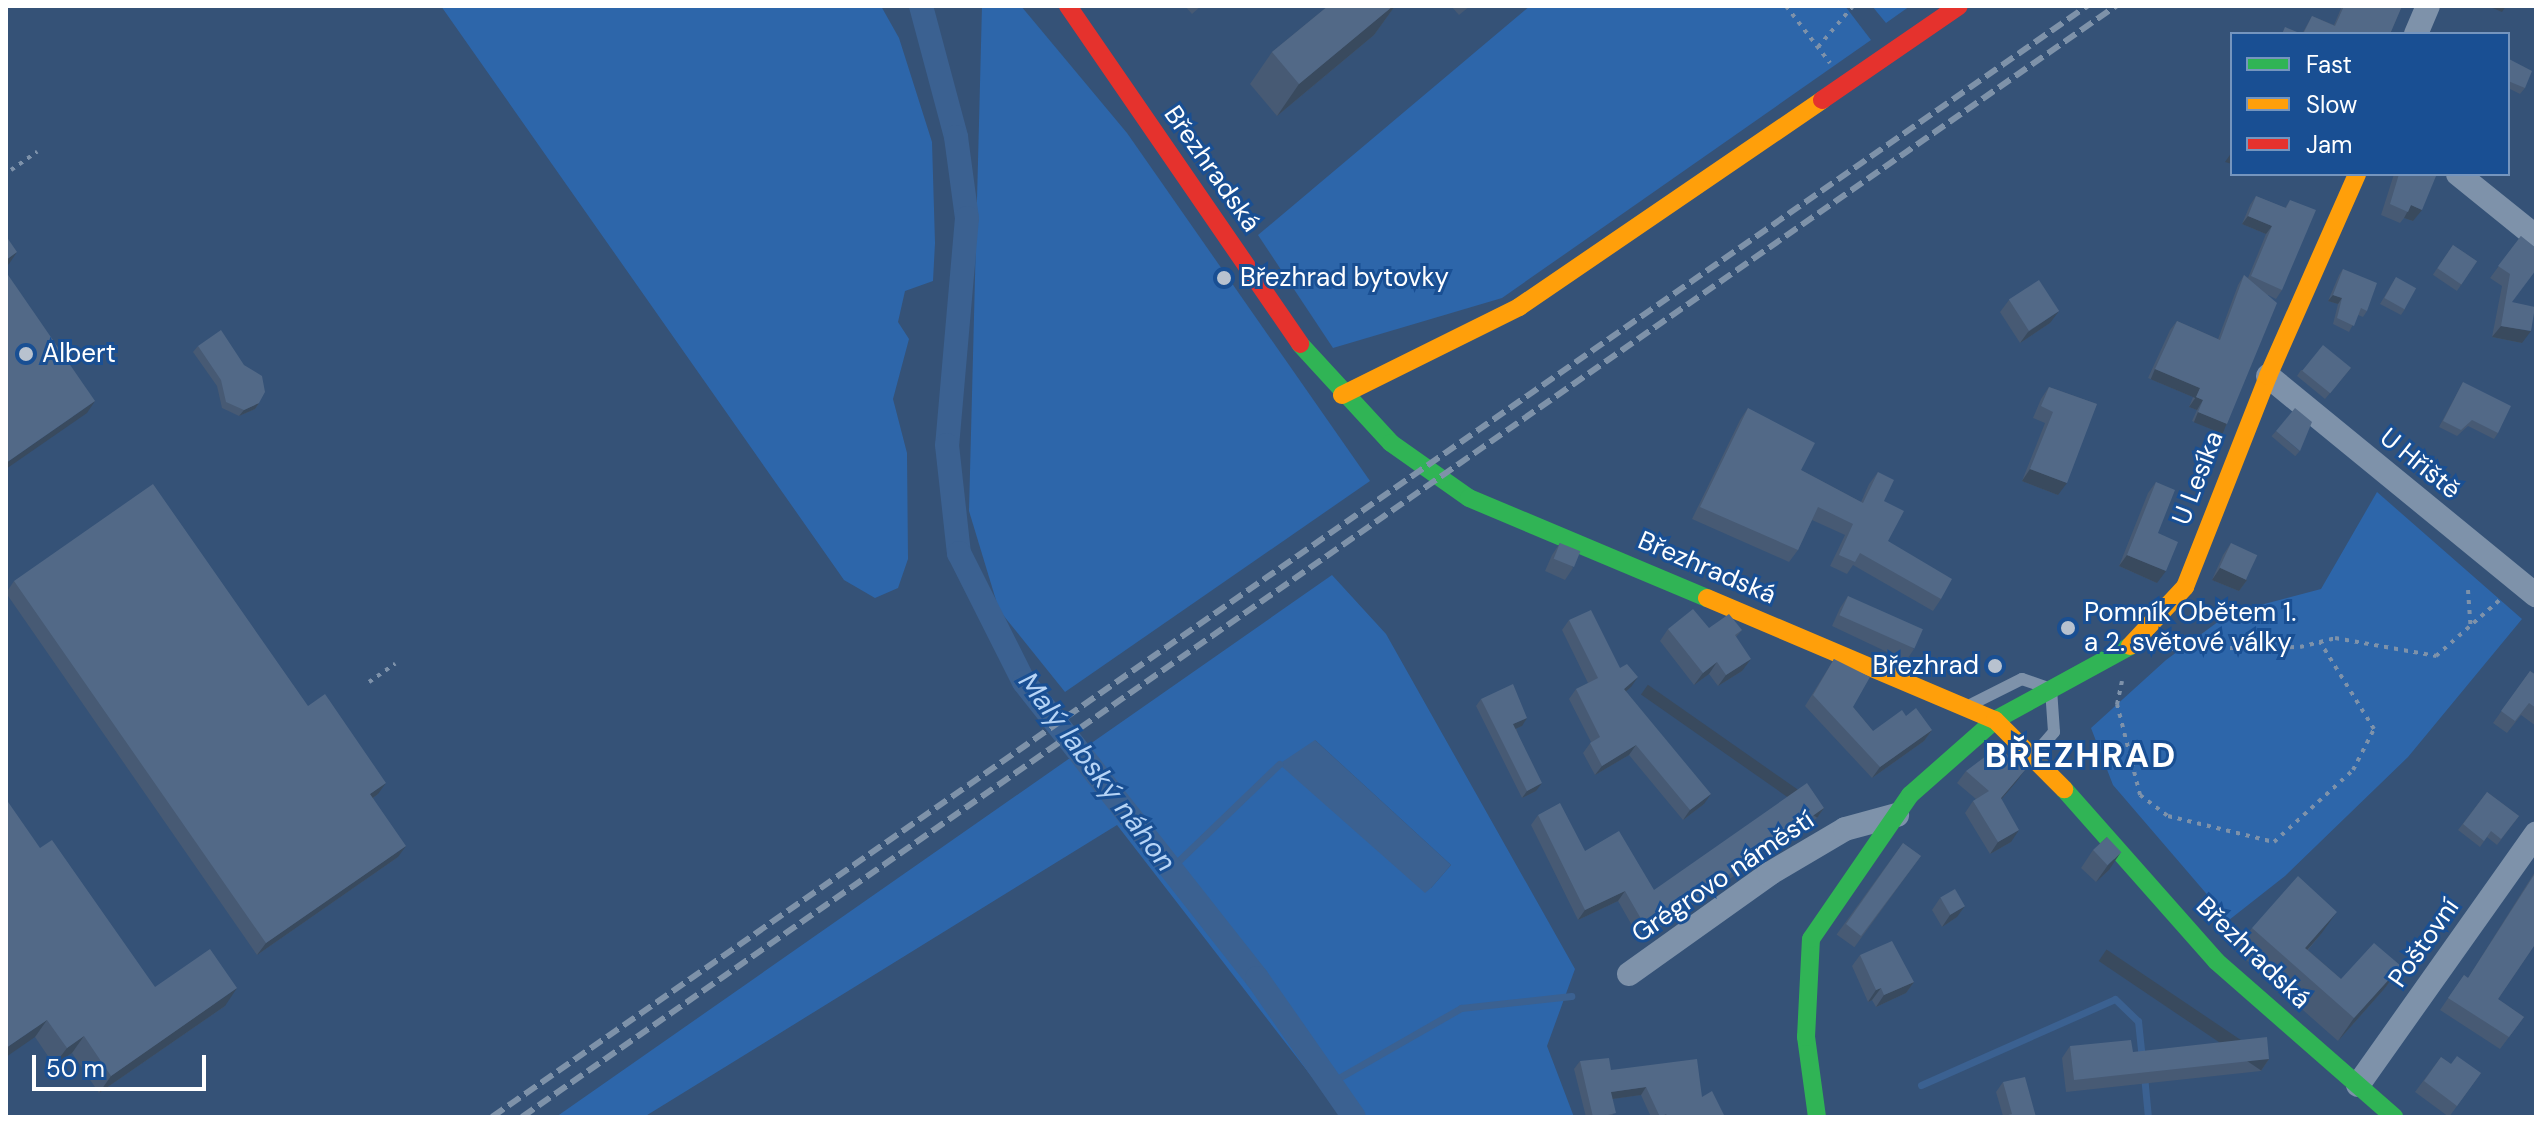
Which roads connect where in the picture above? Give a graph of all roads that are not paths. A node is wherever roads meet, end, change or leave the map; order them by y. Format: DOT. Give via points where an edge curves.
graph roads {
  1 [pos="1068,6"];
  2 [pos="1959,6"];
  3 [pos="2428,6"];
  4 [pos="2417,32"];
  5 [pos="2356,176"];
  6 [pos="2460,176"];
  7 [pos="2536,237"];
  8 [pos="2268,376"];
  9 [pos="1342,395"];
  10 [pos="2526,588"];
  11 [pos="2051,689"];
  12 [pos="1965,708"];
  13 [pos="1995,720"];
  14 [pos="2034,755"];
  15 [pos="1897,815"];
  16 [pos="2536,834"];
  17 [pos="1629,974"];
  18 [pos="2358,1085"];
  19 [pos="1817,1117"];
  20 [pos="2394,1117"];
  1 -- 9 [label="street, Březhradská" via="1309,357"];
  2 -- 9 [label="street" via="1519,307"];
  3 -- 4 [label="street"];
  5 -- 8 [label="street, U Lesíka"];
  6 -- 7 [label="street"];
  8 -- 10 [label="street, U Hřiště"];
  8 -- 11 [label="street, U Lesíka" via="2185,587 2128,647"];
  9 -- 12 [label="street, Březhradská" via="1422,469 1469,498"];
  11 -- 12 [label="lane" via="2022,679"];
  11 -- 13 [label="street, U Lesíka"];
  11 -- 14 [label="lane" via="2054,732"];
  12 -- 13 [label="street, Březhradská"];
  13 -- 14 [label="street, Březhradská"];
  13 -- 15 [label="street" via="1910,795"];
  14 -- 18 [label="street, Březhradská" via="2216,961"];
  15 -- 17 [label="street, Grégrovo náměstí" via="1845,829 1769,874"];
  15 -- 19 [label="street" via="1811,939 1806,1037"];
  16 -- 18 [label="street, Poštovní"];
  18 -- 20 [label="street, Březhradská"];
}
